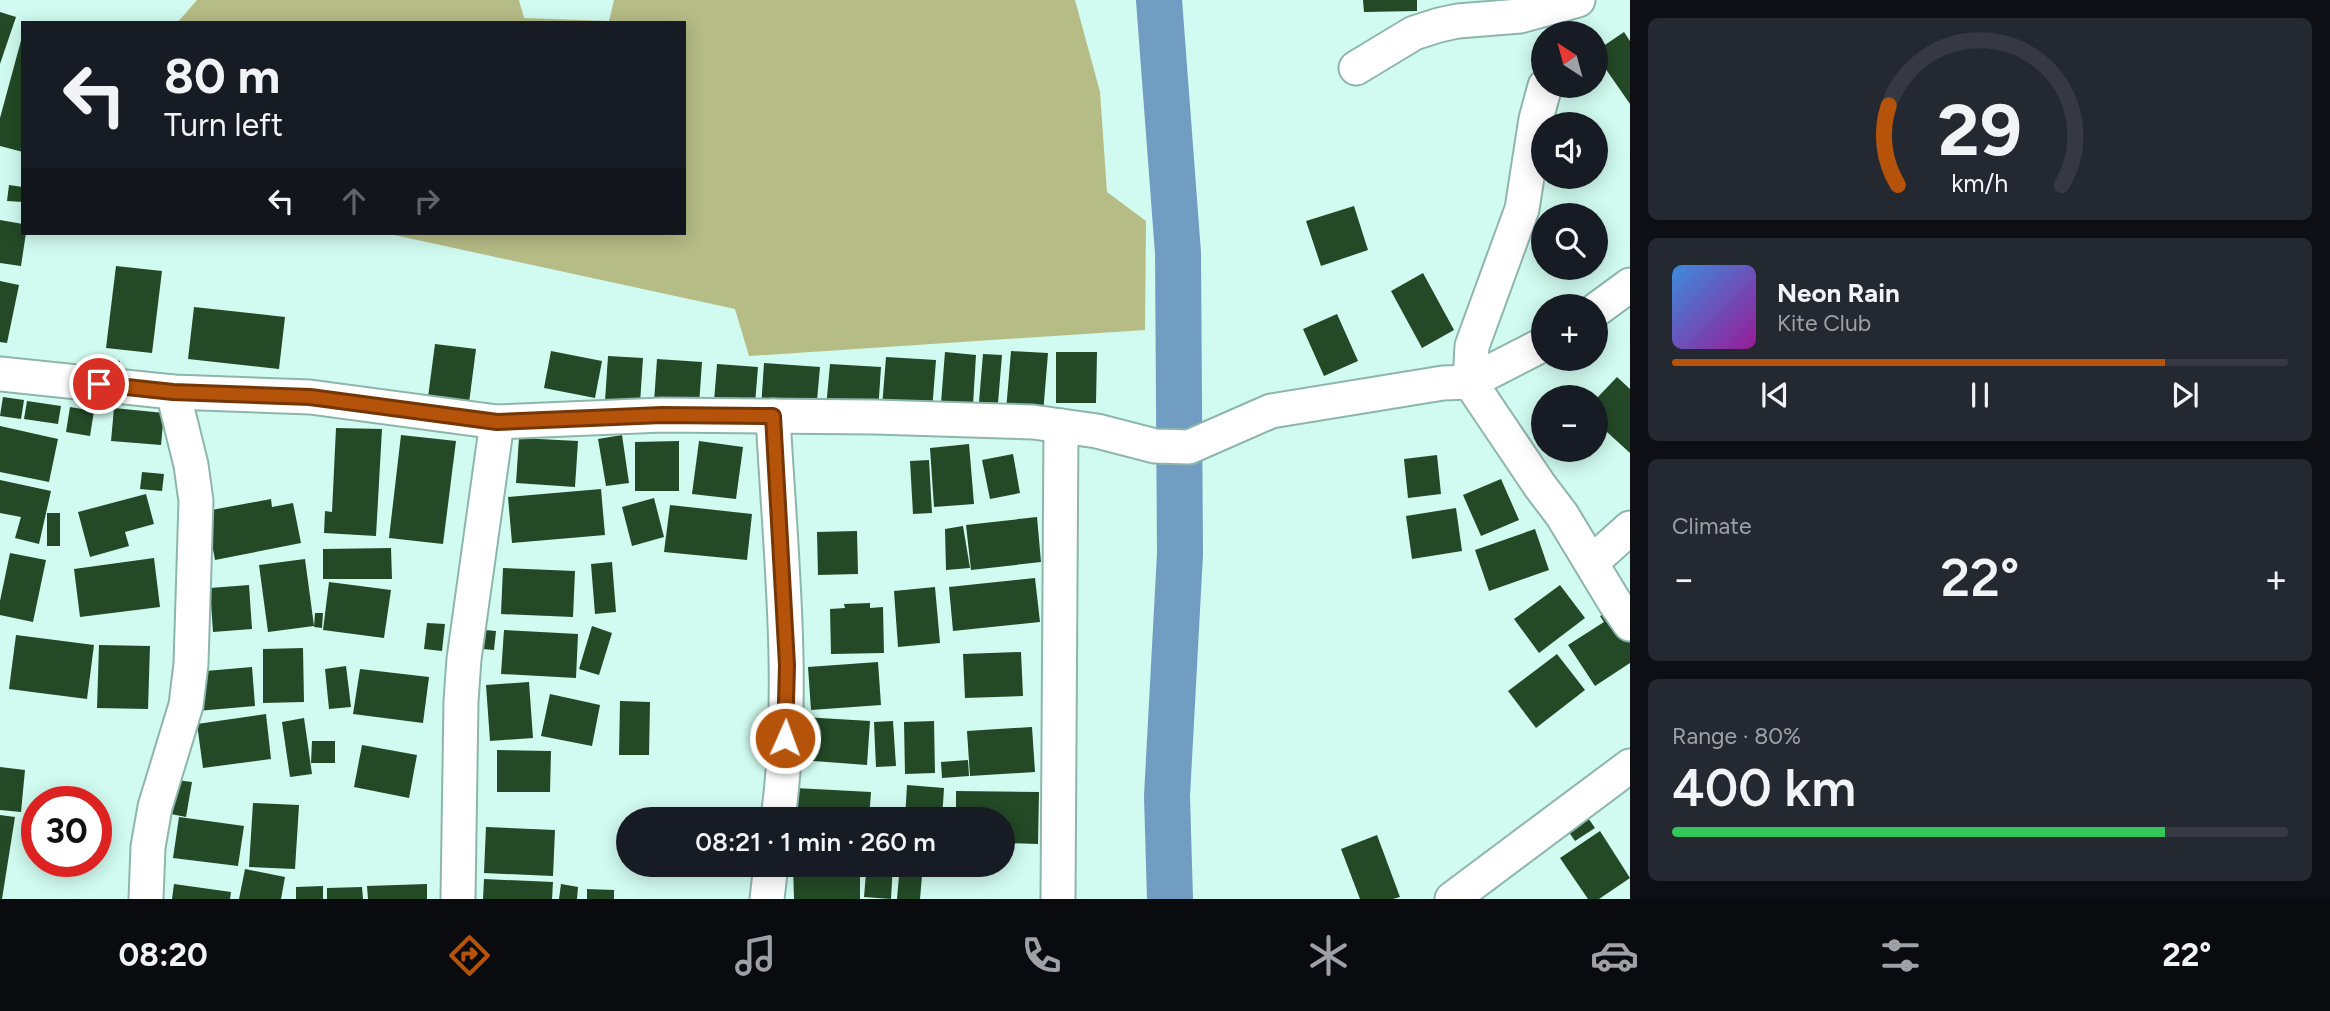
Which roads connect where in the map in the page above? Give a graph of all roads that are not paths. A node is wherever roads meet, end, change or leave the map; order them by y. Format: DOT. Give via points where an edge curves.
graph roads {
  1 [pos="1456,10"];
  2 [pos="1565,13"];
  3 [pos="1356,68"];
  4 [pos="1542,98"];
  5 [pos="1630,285"];
  6 [pos="1608,301"];
  7 [pos="1531,351"];
  8 [pos="0,374"];
  9 [pos="1470,382"];
  10 [pos="173,392"];
  11 [pos="773,416"];
  12 [pos="497,422"];
  13 [pos="1061,426"];
  14 [pos="1630,528"];
  15 [pos="1592,562"];
  16 [pos="1630,624"];
  17 [pos="1630,766"];
  18 [pos="779,807"];
  19 [pos="770,877"];
  20 [pos="146,899"];
  21 [pos="458,899"];
  22 [pos="767,899"];
  23 [pos="1058,899"];
  24 [pos="1452,899"];
  1 -- 2 [label="street" via="1520,16"];
  1 -- 3 [label="street"];
  4 -- 9 [label="street" via="1522,209 1472,346"];
  5 -- 6 [label="street"];
  7 -- 9 [label="street"];
  8 -- 10 [label="street"];
  9 -- 13 [label="street" via="1271,411 1189,447 1155,446"];
  9 -- 15 [label="street"];
  10 -- 12 [label="street" via="310,397"];
  10 -- 20 [label="street" via="196,501 191,664 186,705 155,807"];
  11 -- 12 [label="street"];
  11 -- 13 [label="street"];
  11 -- 18 [label="street" via="787,665"];
  12 -- 21 [label="street" via="464,659"];
  13 -- 23 [label="street"];
  14 -- 15 [label="street"];
  15 -- 16 [label="street"];
  17 -- 24 [label="street"];
  19 -- 22 [label="street"];
}
